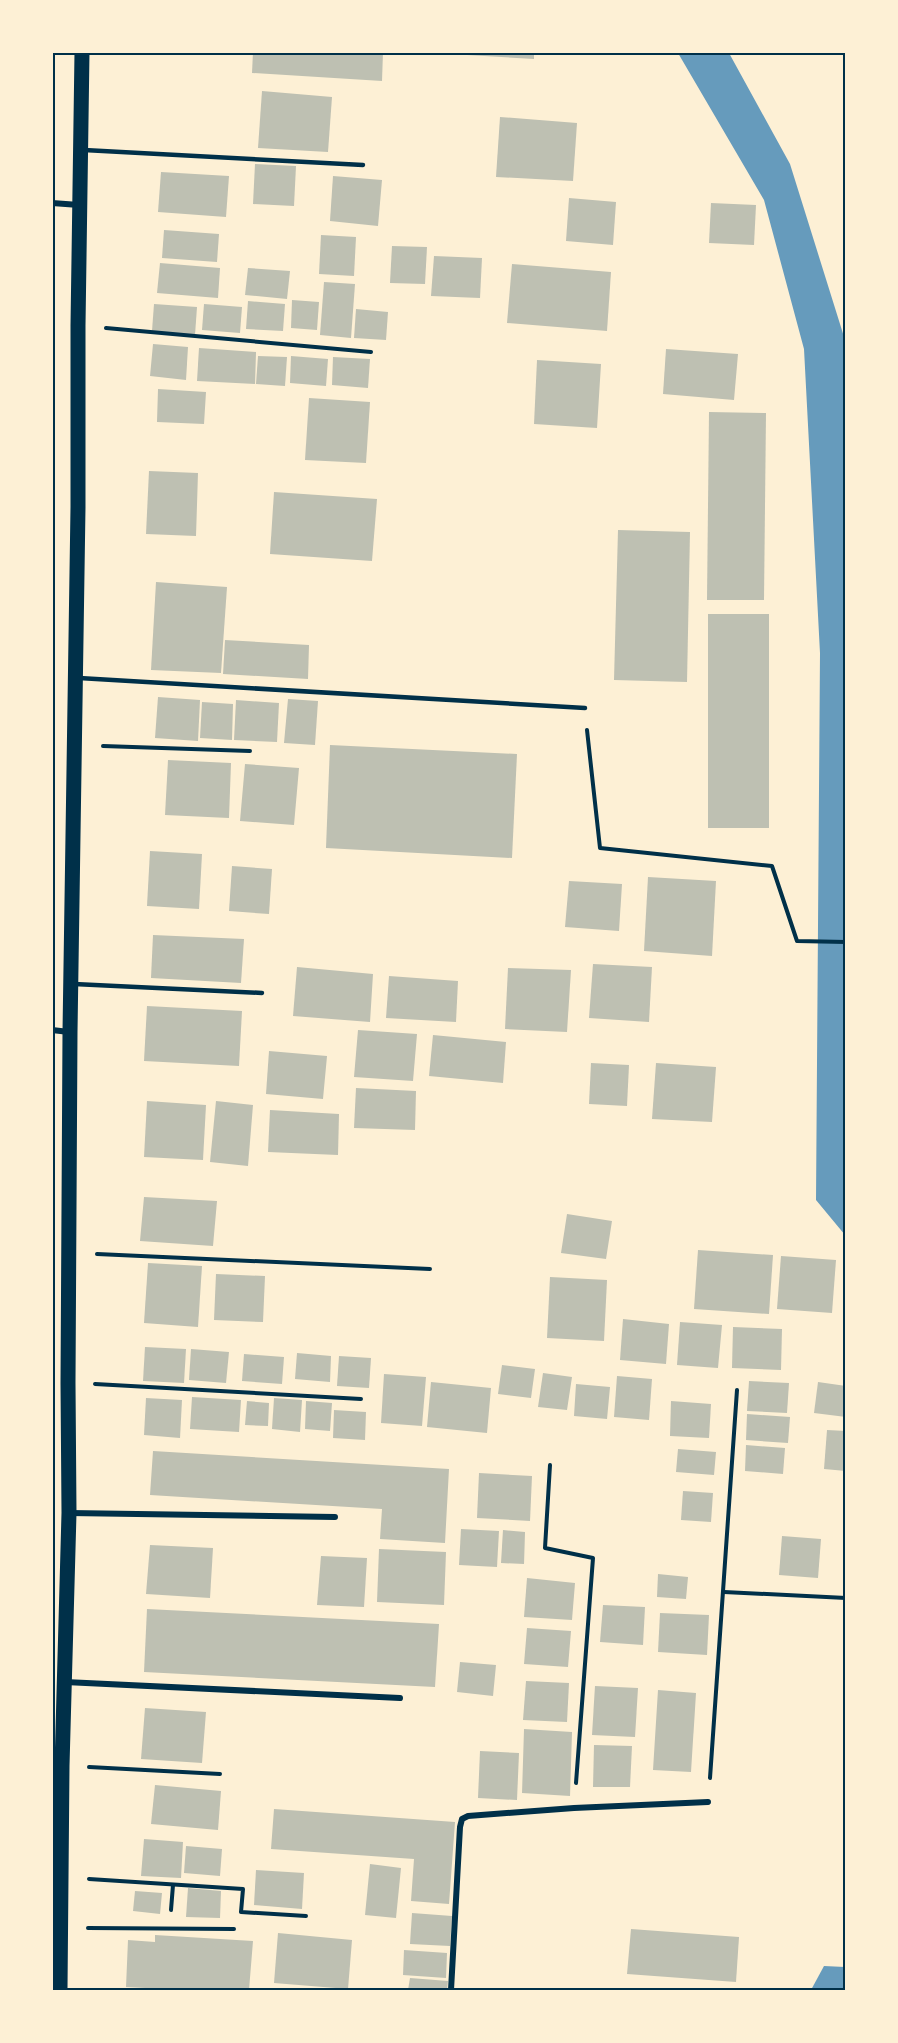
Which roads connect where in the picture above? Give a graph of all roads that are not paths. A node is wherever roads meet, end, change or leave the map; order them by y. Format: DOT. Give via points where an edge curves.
graph roads {
  1 [pos="82,52"];
  2 [pos="81,150"];
  3 [pos="363,165"];
  4 [pos="52,203"];
  5 [pos="79,205"];
  6 [pos="76,678"];
  7 [pos="585,708"];
  8 [pos="71,983"];
  9 [pos="262,993"];
  10 [pos="52,1030"];
  11 [pos="70,1032"];
  12 [pos="69,1513"];
  13 [pos="335,1517"];
  14 [pos="64,1682"];
  15 [pos="400,1698"];
  16 [pos="708,1802"];
  17 [pos="60,1990"];
  18 [pos="451,1990"];
  1 -- 2 [label="main road"];
  2 -- 3 [label="lane"];
  2 -- 5 [label="main road"];
  4 -- 5 [label="street"];
  5 -- 6 [label="main road"];
  6 -- 7 [label="lane"];
  6 -- 8 [label="main road"];
  8 -- 9 [label="lane"];
  8 -- 11 [label="main road"];
  10 -- 11 [label="street"];
  11 -- 12 [label="main road"];
  12 -- 13 [label="street"];
  12 -- 14 [label="main road"];
  14 -- 15 [label="street"];
  14 -- 17 [label="main road"];
  16 -- 18 [label="street" via="574,1808 462,1819"];
}
